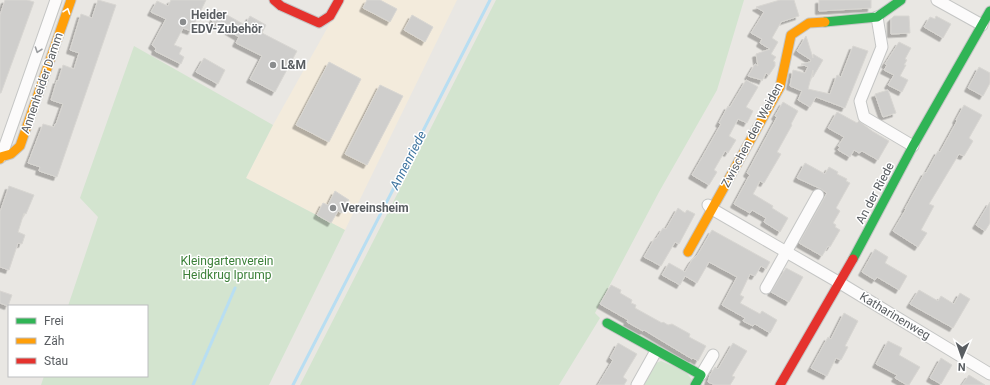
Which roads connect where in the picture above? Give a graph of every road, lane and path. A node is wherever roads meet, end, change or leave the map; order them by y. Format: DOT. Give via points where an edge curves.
graph roads {
  1 [pos="56,0"];
  2 [pos="71,0"];
  3 [pos="274,0"];
  4 [pos="339,0"];
  5 [pos="901,0"];
  6 [pos="937,0"];
  7 [pos="990,11"];
  8 [pos="877,17"];
  9 [pos="982,25"];
  10 [pos="913,146"];
  11 [pos="0,158"];
  12 [pos="818,195"];
  13 [pos="710,206"];
  14 [pos="688,252"];
  15 [pos="787,252"];
  16 [pos="840,283"];
  17 [pos="766,288"];
  18 [pos="607,323"];
  19 [pos="656,351"];
  20 [pos="713,355"];
  21 [pos="990,374"];
  22 [pos="701,375"];
  23 [pos="637,385"];
  24 [pos="695,385"];
  25 [pos="780,385"];
  1 -- 11 [label="street, Annenheider Damm, one-way"];
  11 -- 2 [label="street, Annenheider Damm, one-way" via="11,154 20,146"];
  3 -- 4 [label="street" via="281,6 319,23 330,16"];
  5 -- 8 [label="street"];
  6 -- 9 [label="street"];
  7 -- 9 [label="street, An der Riede"];
  8 -- 10 [label="street" via="882,47 860,101 864,117"];
  8 -- 13 [label="street, Zwischen den Weiden" via="809,23 791,35 780,87"];
  9 -- 10 [label="street, An der Riede"];
  10 -- 16 [label="street, An der Riede"];
  12 -- 15 [label="street"];
  13 -- 14 [label="street, Zwischen den Weiden"];
  13 -- 15 [label="street"];
  15 -- 16 [label="street"];
  15 -- 17 [label="street"];
  16 -- 21 [label="street, Katharinenweg"];
  16 -- 25 [label="street, An der Riede"];
  18 -- 19 [label="street"];
  19 -- 22 [label="street"];
  19 -- 23 [label="street"];
  20 -- 22 [label="street"];
  22 -- 24 [label="street"];
}
